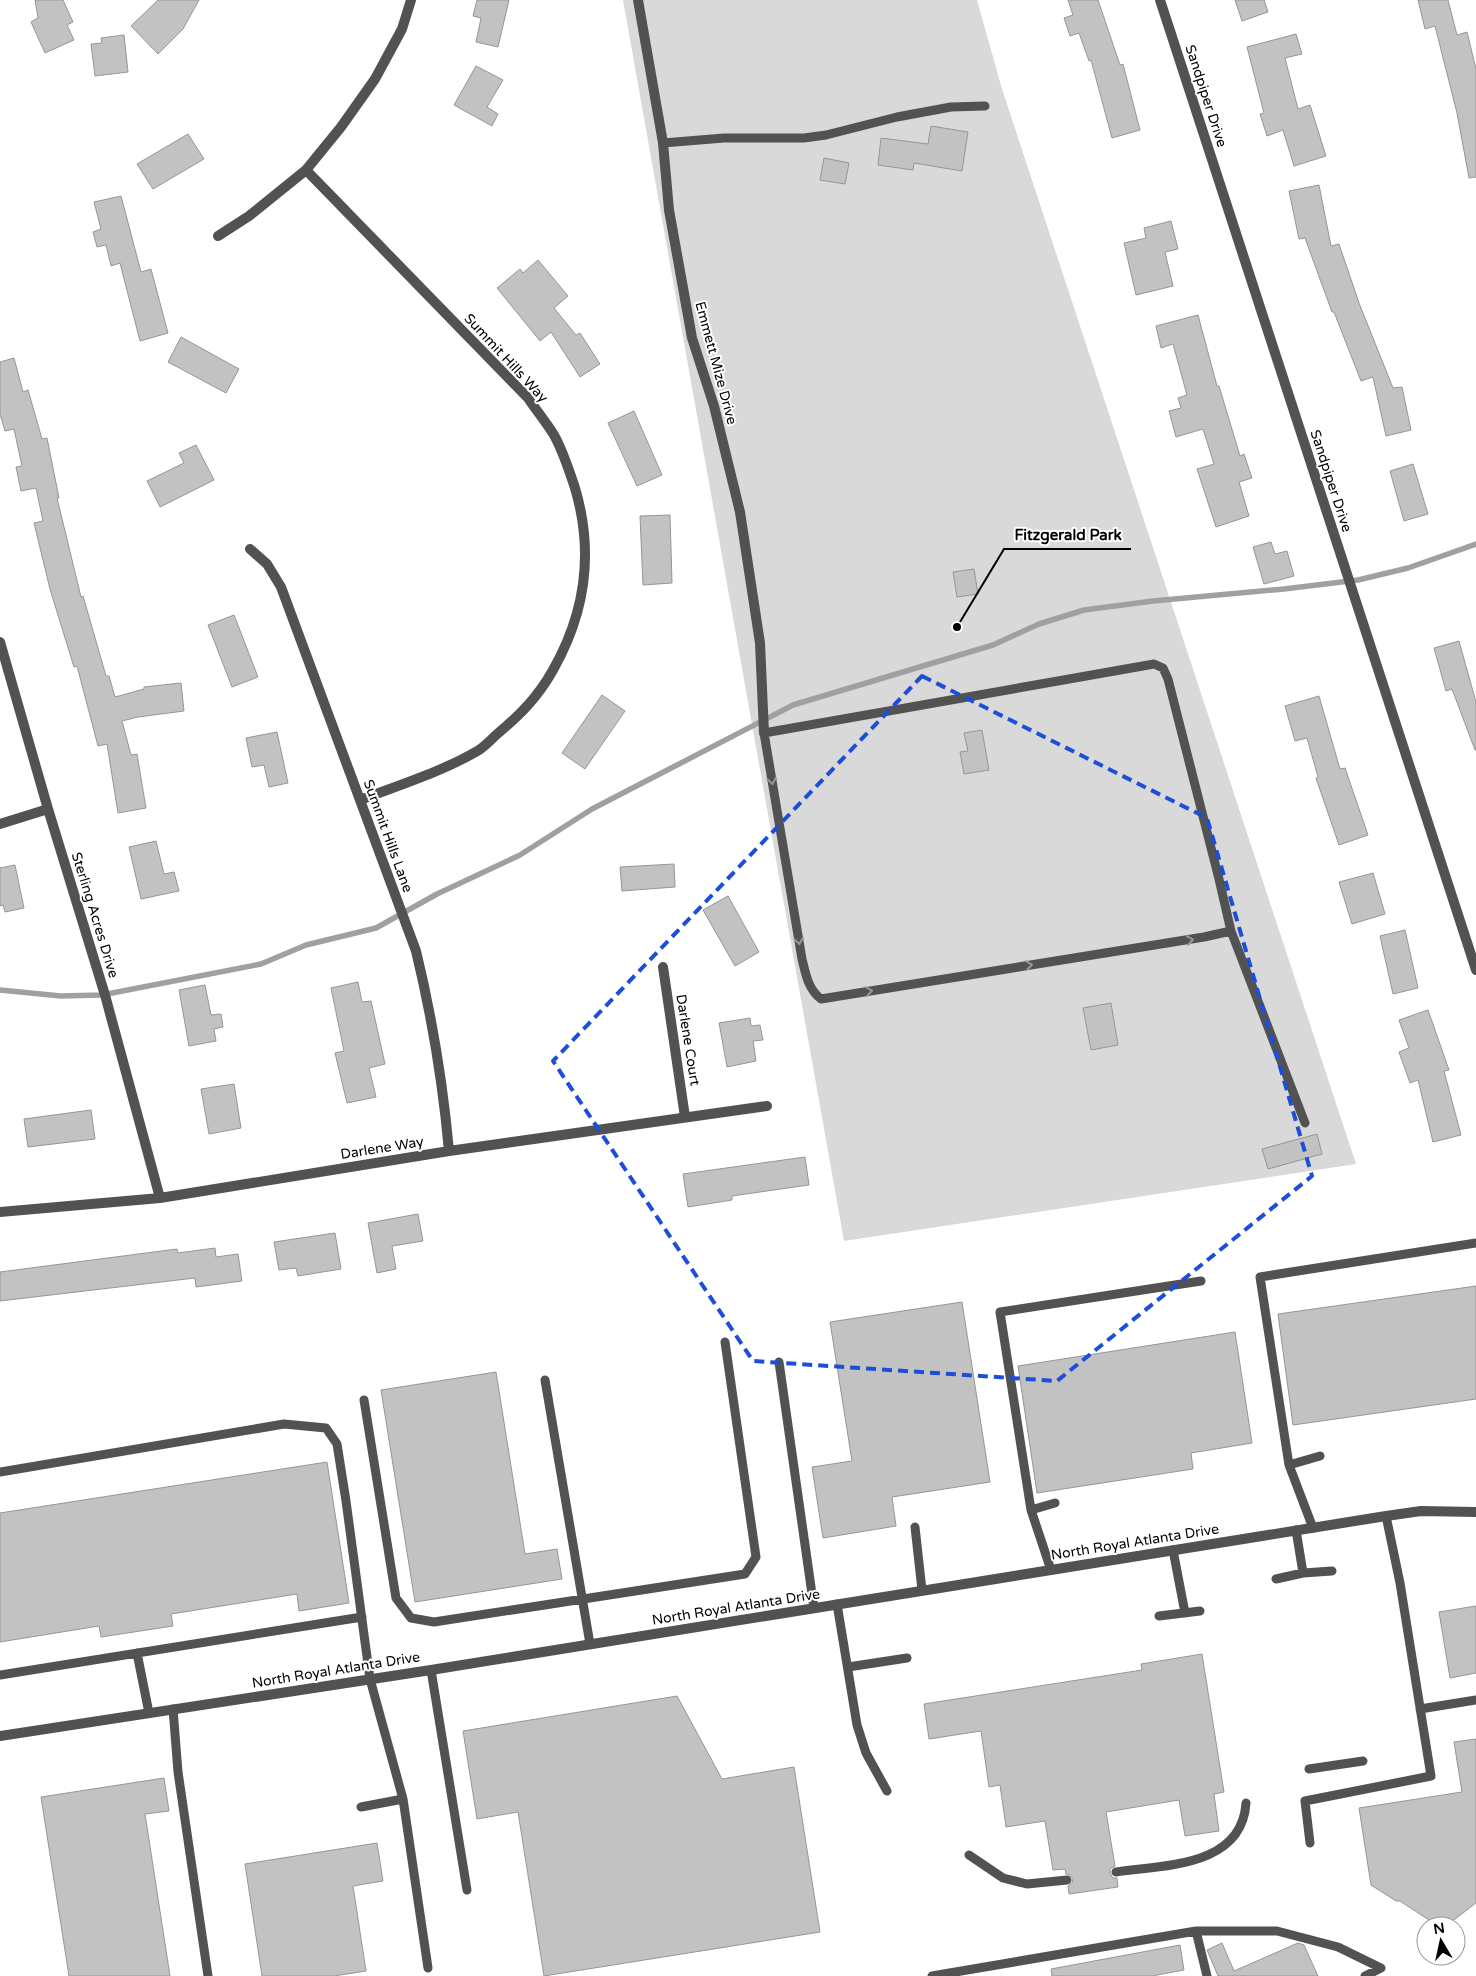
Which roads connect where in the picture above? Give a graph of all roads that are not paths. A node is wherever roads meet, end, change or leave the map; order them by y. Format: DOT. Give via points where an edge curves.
graph roads {
  1 [pos="410,0"];
  2 [pos="638,0"];
  3 [pos="1160,0"];
  4 [pos="985,106"];
  5 [pos="663,143"];
  6 [pos="306,170"];
  7 [pos="218,236"];
  8 [pos="250,549"];
  9 [pos="0,642"];
  10 [pos="764,733"];
  11 [pos="360,800"];
  12 [pos="48,809"];
  13 [pos="0,824"];
  14 [pos="1231,931"];
  15 [pos="663,968"];
  16 [pos="1476,970"];
  17 [pos="767,1106"];
  18 [pos="686,1117"];
  19 [pos="1305,1123"];
  20 [pos="449,1151"];
  21 [pos="160,1198"];
  22 [pos="0,1212"];
  23 [pos="1476,1243"];
  24 [pos="1201,1281"];
  25 [pos="725,1342"];
  26 [pos="778,1362"];
  27 [pos="545,1380"];
  28 [pos="364,1400"];
  29 [pos="1320,1456"];
  30 [pos="1289,1465"];
  31 [pos="0,1472"];
  32 [pos="1054,1503"];
  33 [pos="1031,1510"];
  34 [pos="1476,1512"];
  35 [pos="1386,1516"];
  36 [pos="915,1527"];
  37 [pos="1313,1528"];
  38 [pos="1296,1530"];
  39 [pos="1173,1550"];
  40 [pos="1051,1570"];
  41 [pos="1332,1571"];
  42 [pos="1303,1573"];
  43 [pos="1276,1579"];
  44 [pos="922,1590"];
  45 [pos="582,1600"];
  46 [pos="837,1604"];
  47 [pos="814,1608"];
  48 [pos="1200,1611"];
  49 [pos="1186,1612"];
  50 [pos="1159,1616"];
  51 [pos="362,1617"];
  52 [pos="590,1644"];
  53 [pos="137,1653"];
  54 [pos="907,1658"];
  55 [pos="848,1667"];
  56 [pos="431,1670"];
  57 [pos="0,1675"];
  58 [pos="370,1679"];
  59 [pos="1476,1700"];
  60 [pos="173,1709"];
  61 [pos="1420,1709"];
  62 [pos="149,1713"];
  63 [pos="0,1736"];
  64 [pos="1363,1761"];
  65 [pos="1309,1769"];
  66 [pos="887,1791"];
  67 [pos="403,1799"];
  68 [pos="1246,1803"];
  69 [pos="361,1807"];
  70 [pos="1310,1844"];
  71 [pos="968,1855"];
  72 [pos="1116,1872"];
  73 [pos="1066,1880"];
  74 [pos="467,1890"];
  75 [pos="1196,1931"];
  76 [pos="428,1968"];
  77 [pos="208,1976"];
  78 [pos="932,1976"];
  79 [pos="1207,1976"];
  80 [pos="1365,1976"];
  1 -- 6 [label="street" via="402,29 375,78 342,127"];
  2 -- 5 [label="street, Emmett Mize Drive"];
  3 -- 16 [label="street, Sandpiper Drive"];
  4 -- 5 [label="lane" via="951,107 804,138 724,138"];
  5 -- 10 [label="street, Emmett Mize Drive" via="669,210 692,338 714,406 740,512 760,643"];
  6 -- 7 [label="street" via="249,216"];
  6 -- 11 [label="street, Summit Hills Way" via="528,398 554,435 570,472 581,509 586,544 584,584 574,625 540,692 480,750"];
  8 -- 11 [label="street, Summit Hills Lane" via="266,564 281,587"];
  9 -- 12 [label="street, Sterling Acres Drive"];
  10 -- 14 [label="lane" via="1154,664 1163,668 1168,679"];
  10 -- 14 [label="lane, one-way" via="802,959 810,987 820,999"];
  11 -- 20 [label="street, Summit Hills Lane" via="416,951 443,1091"];
  12 -- 13 [label="street"];
  12 -- 21 [label="street, Sterling Acres Drive" via="105,995"];
  14 -- 19 [label="lane"];
  15 -- 18 [label="street, Darlene Court"];
  17 -- 18 [label="street, Darlene Way"];
  18 -- 20 [label="street, Darlene Way"];
  20 -- 21 [label="street, Darlene Way"];
  21 -- 22 [label="street, Darlene Way"];
  23 -- 30 [label="lane" via="1260,1277"];
  24 -- 33 [label="lane" via="1000,1312"];
  25 -- 45 [label="lane" via="756,1557 745,1574"];
  26 -- 47 [label="lane"];
  27 -- 45 [label="lane"];
  28 -- 45 [label="lane" via="396,1598 411,1618 434,1622"];
  29 -- 30 [label="lane"];
  30 -- 37 [label="lane"];
  31 -- 51 [label="lane" via="284,1424 326,1428 337,1444"];
  32 -- 33 [label="lane"];
  33 -- 40 [label="lane"];
  34 -- 35 [label="street, North Royal Atlanta Drive" via="1421,1511"];
  35 -- 37 [label="street, North Royal Atlanta Drive"];
  35 -- 61 [label="lane"];
  36 -- 44 [label="lane"];
  37 -- 38 [label="street, North Royal Atlanta Drive"];
  38 -- 39 [label="street, North Royal Atlanta Drive"];
  38 -- 42 [label="lane"];
  39 -- 40 [label="street, North Royal Atlanta Drive"];
  39 -- 49 [label="lane"];
  40 -- 44 [label="street, North Royal Atlanta Drive"];
  41 -- 42 [label="lane"];
  42 -- 43 [label="lane"];
  44 -- 46 [label="street, North Royal Atlanta Drive"];
  45 -- 52 [label="lane"];
  46 -- 47 [label="street, North Royal Atlanta Drive"];
  46 -- 55 [label="lane"];
  47 -- 52 [label="street, North Royal Atlanta Drive"];
  48 -- 49 [label="lane"];
  49 -- 50 [label="lane"];
  51 -- 53 [label="lane"];
  51 -- 58 [label="lane"];
  52 -- 56 [label="street, North Royal Atlanta Drive"];
  53 -- 57 [label="lane"];
  53 -- 62 [label="lane"];
  54 -- 55 [label="lane"];
  55 -- 66 [label="lane" via="857,1725 866,1753"];
  56 -- 58 [label="street, North Royal Atlanta Drive"];
  56 -- 74 [label="lane"];
  58 -- 60 [label="street, North Royal Atlanta Drive"];
  58 -- 67 [label="lane"];
  59 -- 61 [label="lane"];
  60 -- 62 [label="street, North Royal Atlanta Drive"];
  60 -- 77 [label="lane" via="178,1772"];
  61 -- 70 [label="lane" via="1431,1776 1304,1801"];
  62 -- 63 [label="street, North Royal Atlanta Drive"];
  64 -- 65 [label="lane"];
  67 -- 69 [label="lane"];
  67 -- 76 [label="lane"];
  68 -- 72 [label="lane" via="1238,1831 1220,1850 1198,1860"];
  71 -- 73 [label="lane" via="1003,1878 1027,1884"];
  75 -- 78 [label="lane"];
  75 -- 79 [label="lane"];
  75 -- 80 [label="lane" via="1277,1931 1338,1947 1381,1968"];
}
